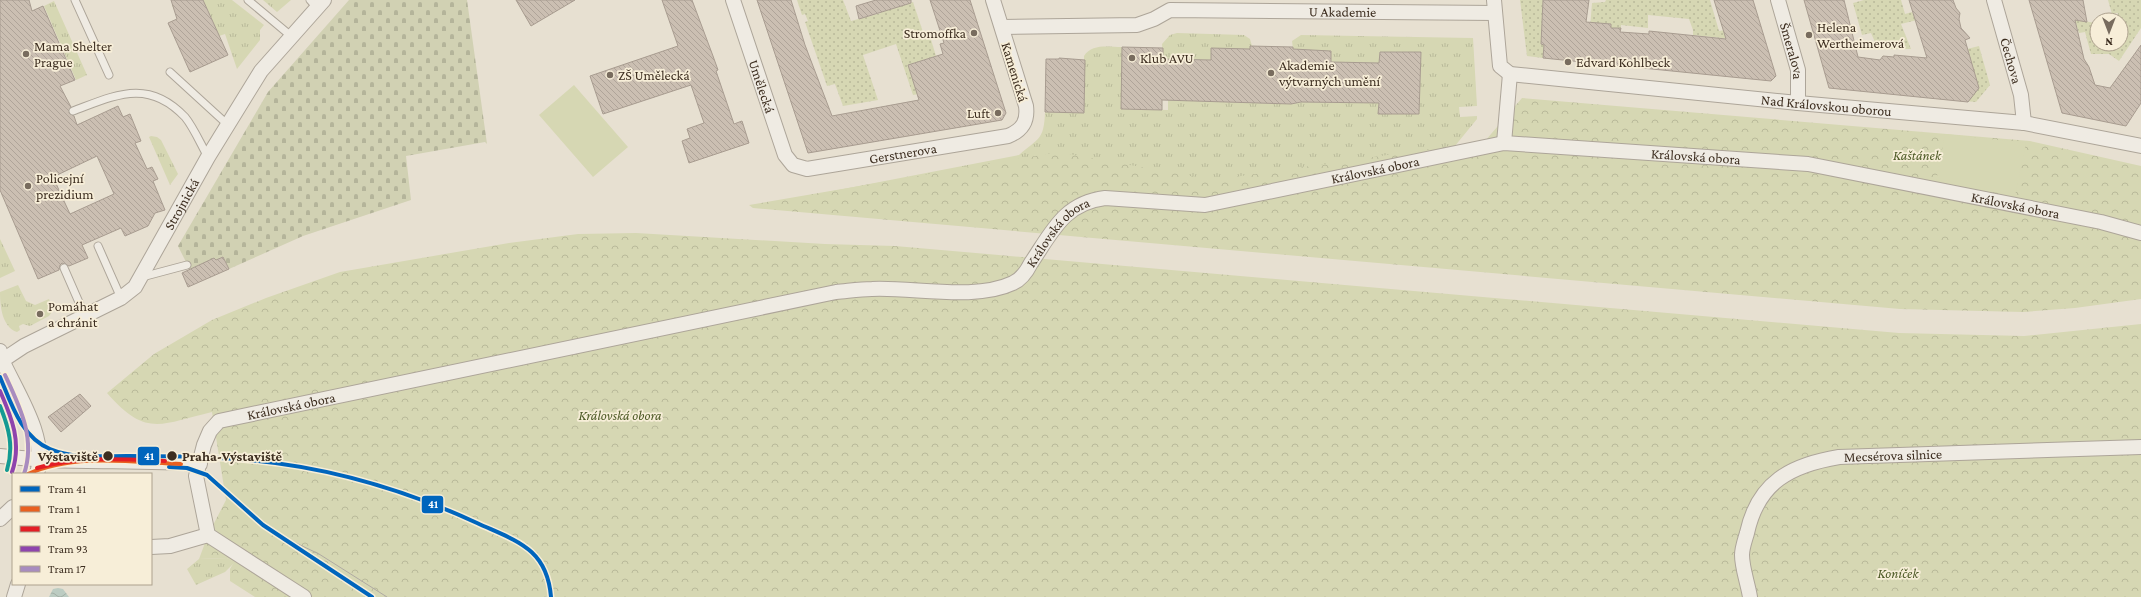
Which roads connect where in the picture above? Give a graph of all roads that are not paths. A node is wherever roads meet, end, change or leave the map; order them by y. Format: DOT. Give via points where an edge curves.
graph roads {
  1 [pos="75,0"];
  2 [pos="248,0"];
  3 [pos="733,0"];
  4 [pos="993,0"];
  5 [pos="1778,0"];
  6 [pos="1994,0"];
  7 [pos="317,3"];
  8 [pos="1170,5"];
  9 [pos="1334,6"];
  10 [pos="1495,7"];
  11 [pos="1002,26"];
  12 [pos="291,36"];
  13 [pos="170,72"];
  14 [pos="1510,74"];
  15 [pos="109,75"];
  16 [pos="1798,103"];
  17 [pos="73,111"];
  18 [pos="2024,123"];
  19 [pos="228,125"];
  20 [pos="1008,136"];
  21 [pos="1504,143"];
  22 [pos="2141,146"];
  23 [pos="208,157"];
  24 [pos="798,167"];
  25 [pos="2141,233"];
  26 [pos="98,246"];
  27 [pos="187,265"];
  28 [pos="64,268"];
  29 [pos="142,277"];
  30 [pos="121,298"];
  31 [pos="85,316"];
  32 [pos="1,358"];
  33 [pos="2141,447"];
  34 [pos="0,456"];
  35 [pos="40,459"];
  36 [pos="200,464"];
  37 [pos="37,473"];
  38 [pos="12,508"];
  39 [pos="0,519"];
  40 [pos="208,535"];
  41 [pos="152,547"];
  42 [pos="18,585"];
  43 [pos="14,597"];
  44 [pos="304,597"];
  45 [pos="1750,597"];
  1 -- 15 [label="lane"];
  2 -- 12 [label="lane"];
  3 -- 24 [label="street, Umělecká" via="786,155 789,161"];
  4 -- 11 [label="street, Kamenická"];
  5 -- 16 [label="street, Šmeralova" via="1798,70"];
  6 -- 18 [label="street, Čechova" via="2021,95"];
  7 -- 12 [label="street, Strojnická"];
  8 -- 9 [label="street, U Akademie"];
  8 -- 11 [label="street, U Akademie" via="1154,19 1137,25"];
  9 -- 10 [label="street, U Akademie"];
  10 -- 14 [label="street" via="1500,66"];
  11 -- 20 [label="street, Kamenická" via="1027,114 1021,130"];
  12 -- 19 [label="street, Strojnická" via="261,71"];
  13 -- 19 [label="lane"];
  14 -- 16 [label="street, Nad Královskou oborou"];
  14 -- 21 [label="street"];
  16 -- 18 [label="street, Nad Královskou oborou"];
  17 -- 23 [label="lane" via="117,94 144,93 165,100 186,118"];
  18 -- 22 [label="street, Nad Královskou oborou"];
  19 -- 23 [label="street, Strojnická"];
  20 -- 24 [label="street, Gerstnerova" via="814,168"];
  21 -- 25 [label="street, Královská obora" via="1808,164 2101,222"];
  21 -- 36 [label="street, Královská obora" via="1205,205 1105,198 1090,200 1061,219 1024,274 1015,282 995,290 872,289 836,292 219,421 210,431"];
  23 -- 29 [label="street, Strojnická"];
  26 -- 30 [label="lane"];
  27 -- 29 [label="lane"];
  28 -- 31 [label="lane"];
  29 -- 30 [label="street, Strojnická" via="135,287"];
  30 -- 31 [label="street, Strojnická"];
  31 -- 32 [label="street, Strojnická"];
  32 -- 35 [label="street" via="36,432"];
  33 -- 45 [label="street, Mecsérova silnice" via="1839,457 1812,462 1789,472 1771,485 1750,518 1742,554"];
  34 -- 35 [label="street"];
  35 -- 36 [label="street"];
  35 -- 37 [label="street"];
  36 -- 40 [label="street, Královská obora" via="196,476"];
  38 -- 39 [label="street"];
  40 -- 41 [label="street" via="170,546"];
  40 -- 44 [label="street"];
  42 -- 43 [label="street"];
}
